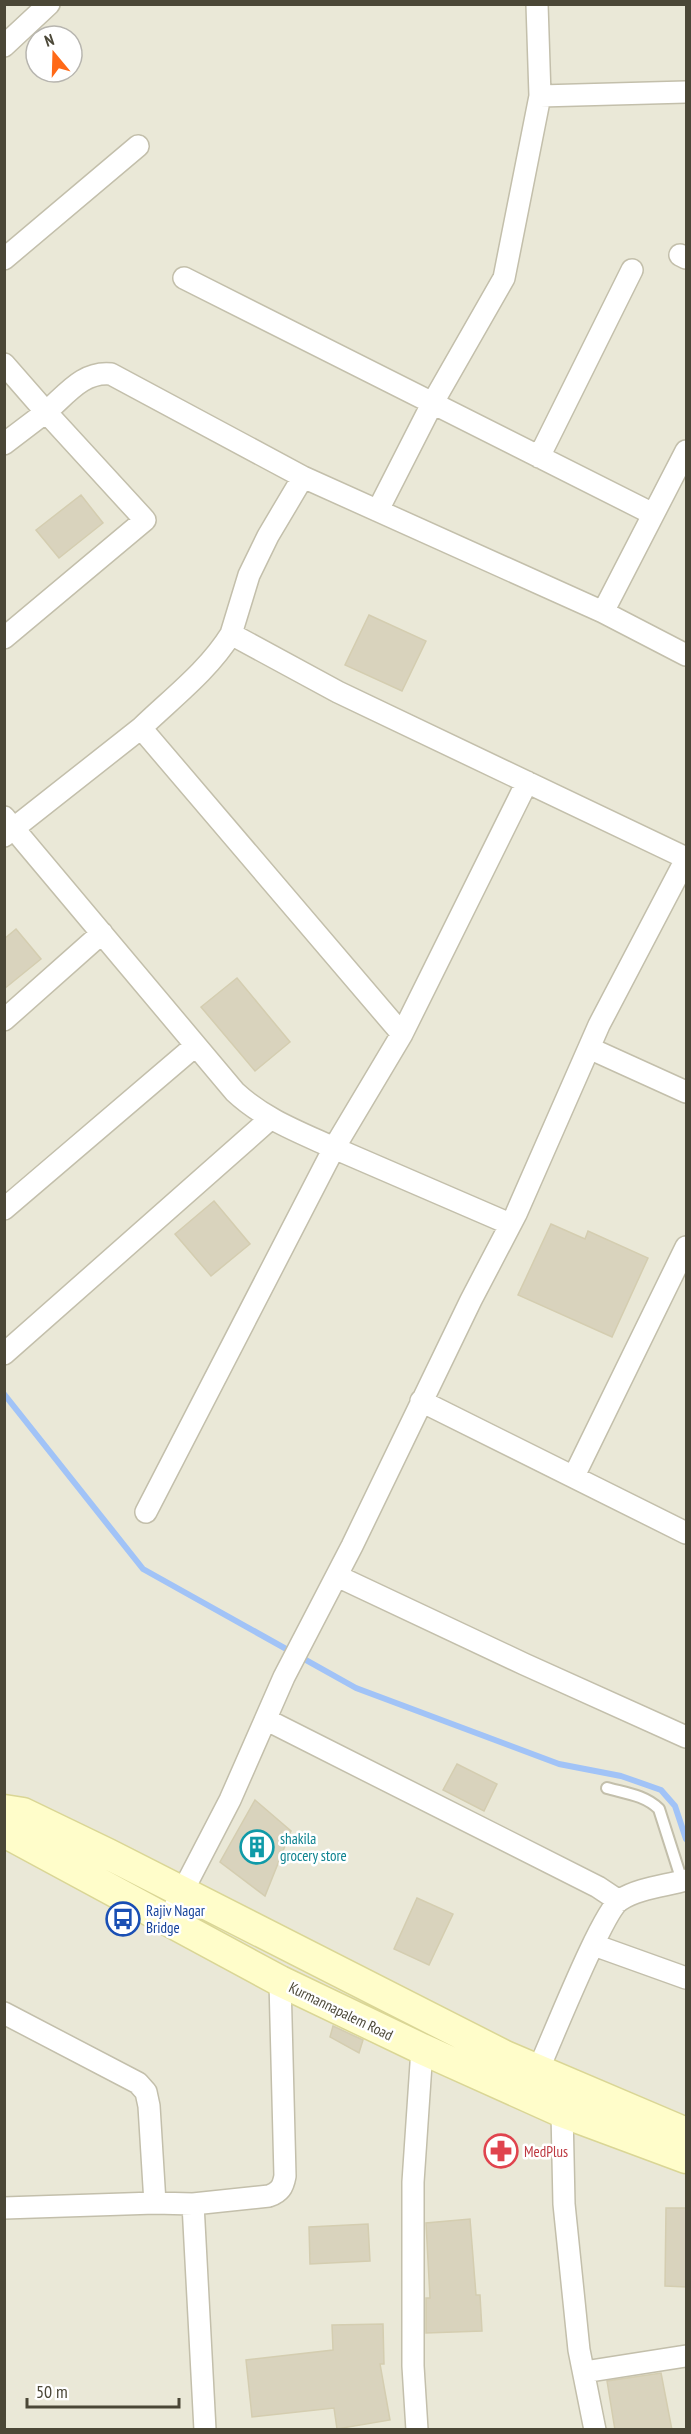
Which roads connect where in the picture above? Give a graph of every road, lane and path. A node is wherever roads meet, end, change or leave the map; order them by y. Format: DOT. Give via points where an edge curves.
graph roads {
  1 [pos="49,4"];
  2 [pos="537,4"];
  3 [pos="4,45"];
  4 [pos="687,92"];
  5 [pos="540,96"];
  6 [pos="138,146"];
  7 [pos="4,259"];
  8 [pos="632,270"];
  9 [pos="184,278"];
  10 [pos="4,364"];
  11 [pos="432,404"];
  12 [pos="46,411"];
  13 [pos="4,444"];
  14 [pos="687,451"];
  15 [pos="539,457"];
  16 [pos="303,477"];
  17 [pos="378,510"];
  18 [pos="653,514"];
  19 [pos="603,612"];
  20 [pos="231,634"];
  21 [pos="4,638"];
  22 [pos="687,655"];
  23 [pos="141,728"];
  24 [pos="527,782"];
  25 [pos="8,827"];
  26 [pos="687,859"];
  27 [pos="102,933"];
  28 [pos="4,1020"];
  29 [pos="402,1034"];
  30 [pos="195,1046"];
  31 [pos="589,1048"];
  32 [pos="687,1092"];
  33 [pos="270,1119"];
  34 [pos="334,1148"];
  35 [pos="4,1209"];
  36 [pos="510,1224"];
  37 [pos="687,1246"];
  38 [pos="4,1354"];
  39 [pos="421,1401"];
  40 [pos="574,1476"];
  41 [pos="146,1512"];
  42 [pos="687,1533"];
  43 [pos="337,1576"];
  44 [pos="267,1720"];
  45 [pos="687,1737"];
  46 [pos="607,1788"];
  47 [pos="8,1819"];
  48 [pos="684,1881"];
  49 [pos="183,1892"];
  50 [pos="619,1901"];
  51 [pos="167,1920"];
  52 [pos="594,1945"];
  53 [pos="687,1978"];
  54 [pos="280,1981"];
  55 [pos="4,2013"];
  56 [pos="422,2049"];
  57 [pos="538,2070"];
  58 [pos="562,2112"];
  59 [pos="687,2133"];
  60 [pos="687,2158"];
  61 [pos="155,2203"];
  62 [pos="193,2204"];
  63 [pos="4,2208"];
  64 [pos="687,2356"];
  65 [pos="584,2372"];
  66 [pos="204,2430"];
  67 [pos="417,2430"];
  68 [pos="595,2430"];
  1 -- 3 [label="street"];
  2 -- 5 [label="street"];
  4 -- 5 [label="street"];
  5 -- 11 [label="street" via="504,278"];
  6 -- 7 [label="street"];
  8 -- 15 [label="street"];
  9 -- 11 [label="street"];
  10 -- 12 [label="street"];
  11 -- 15 [label="street"];
  11 -- 17 [label="street"];
  12 -- 13 [label="street"];
  12 -- 16 [label="street" via="86,377 111,374"];
  12 -- 21 [label="street" via="145,520"];
  14 -- 18 [label="street"];
  15 -- 18 [label="street"];
  16 -- 17 [label="street"];
  16 -- 20 [label="street" via="249,575"];
  17 -- 19 [label="street"];
  18 -- 19 [label="street"];
  19 -- 22 [label="street"];
  20 -- 23 [label="street" via="208,665"];
  20 -- 24 [label="street" via="339,692"];
  23 -- 25 [label="street"];
  23 -- 29 [label="street"];
  24 -- 26 [label="street"];
  24 -- 29 [label="street"];
  25 -- 27 [label="street"];
  26 -- 31 [label="street"];
  27 -- 28 [label="street"];
  27 -- 30 [label="street"];
  29 -- 34 [label="street"];
  30 -- 33 [label="street" via="235,1092"];
  30 -- 35 [label="street"];
  31 -- 32 [label="street"];
  31 -- 36 [label="street"];
  33 -- 34 [label="street"];
  33 -- 38 [label="street"];
  34 -- 36 [label="street"];
  34 -- 41 [label="street"];
  36 -- 39 [label="street"];
  37 -- 40 [label="street"];
  39 -- 40 [label="street"];
  39 -- 43 [label="street"];
  40 -- 42 [label="street"];
  43 -- 44 [label="street" via="284,1677"];
  43 -- 45 [label="street"];
  44 -- 49 [label="street"];
  44 -- 50 [label="street"];
  46 -- 48 [label="lane" via="642,1797 658,1809"];
  47 -- 49 [label="main road, Kurmannapalem Road"];
  47 -- 51 [label="main road, Kurmannapalem Road"];
  48 -- 50 [label="street" via="634,1893"];
  49 -- 51 [label="street"];
  49 -- 57 [label="main road, Kurmannapalem Road"];
  50 -- 52 [label="street"];
  51 -- 54 [label="main road, Kurmannapalem Road"];
  52 -- 53 [label="street"];
  52 -- 57 [label="street"];
  54 -- 56 [label="main road, Kurmannapalem Road"];
  54 -- 62 [label="street" via="283,2185 278,2193 269,2196"];
  55 -- 61 [label="street" via="138,2083 146,2092"];
  56 -- 58 [label="main road, Kurmannapalem Road"];
  56 -- 67 [label="street" via="413,2182"];
  57 -- 59 [label="main road, Kurmannapalem Road"];
  58 -- 60 [label="main road, Kurmannapalem Road"];
  58 -- 65 [label="street" via="564,2204"];
  61 -- 62 [label="street"];
  61 -- 63 [label="street"];
  62 -- 66 [label="street"];
  64 -- 65 [label="street"];
  65 -- 68 [label="street"];
}
